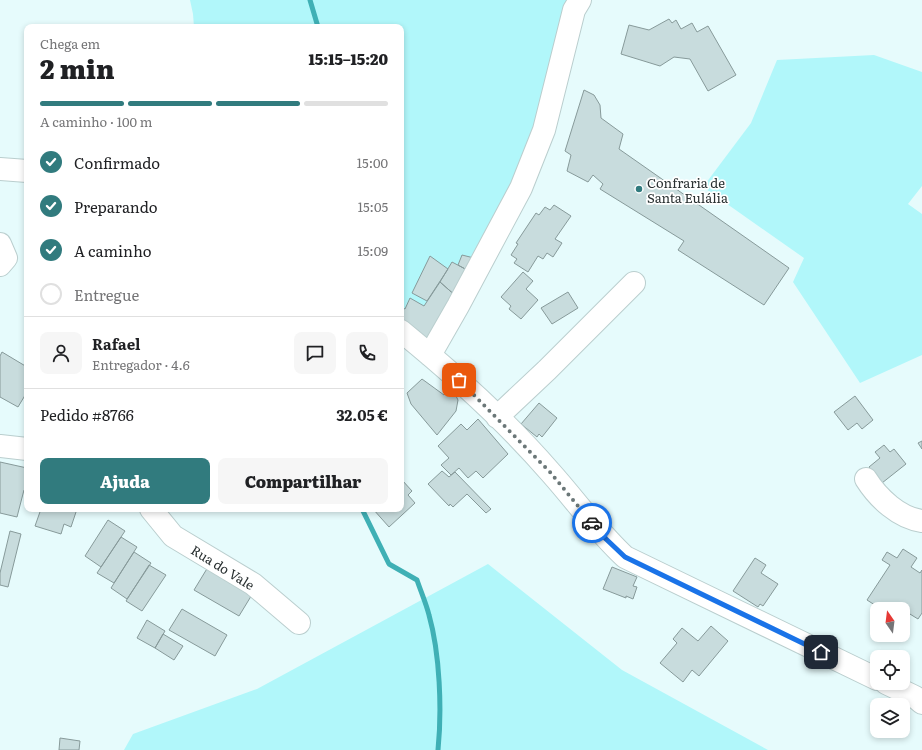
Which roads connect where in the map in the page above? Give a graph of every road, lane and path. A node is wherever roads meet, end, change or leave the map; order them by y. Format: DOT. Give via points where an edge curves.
graph roads {
  1 [pos="580,0"];
  2 [pos="0,169"];
  3 [pos="24,171"];
  4 [pos="0,244"];
  5 [pos="0,265"];
  6 [pos="634,283"];
  7 [pos="404,333"];
  8 [pos="430,355"];
  9 [pos="497,417"];
  10 [pos="0,446"];
  11 [pos="24,449"];
  12 [pos="866,479"];
  13 [pos="158,512"];
  14 [pos="922,521"];
  15 [pos="299,623"];
  16 [pos="870,676"];
  17 [pos="904,690"];
  18 [pos="920,696"];
  1 -- 8 [label="street" via="574,10 544,130 522,188"];
  2 -- 3 [label="street"];
  4 -- 5 [label="street" via="6,258"];
  6 -- 9 [label="street"];
  7 -- 8 [label="street"];
  8 -- 9 [label="street"];
  9 -- 16 [label="street" via="550,472 606,539 625,557"];
  10 -- 11 [label="street"];
  12 -- 14 [label="street" via="884,502 914,520"];
  13 -- 15 [label="street, Rua do Vale" via="173,536 253,584"];
  17 -- 18 [label="street"];
}
